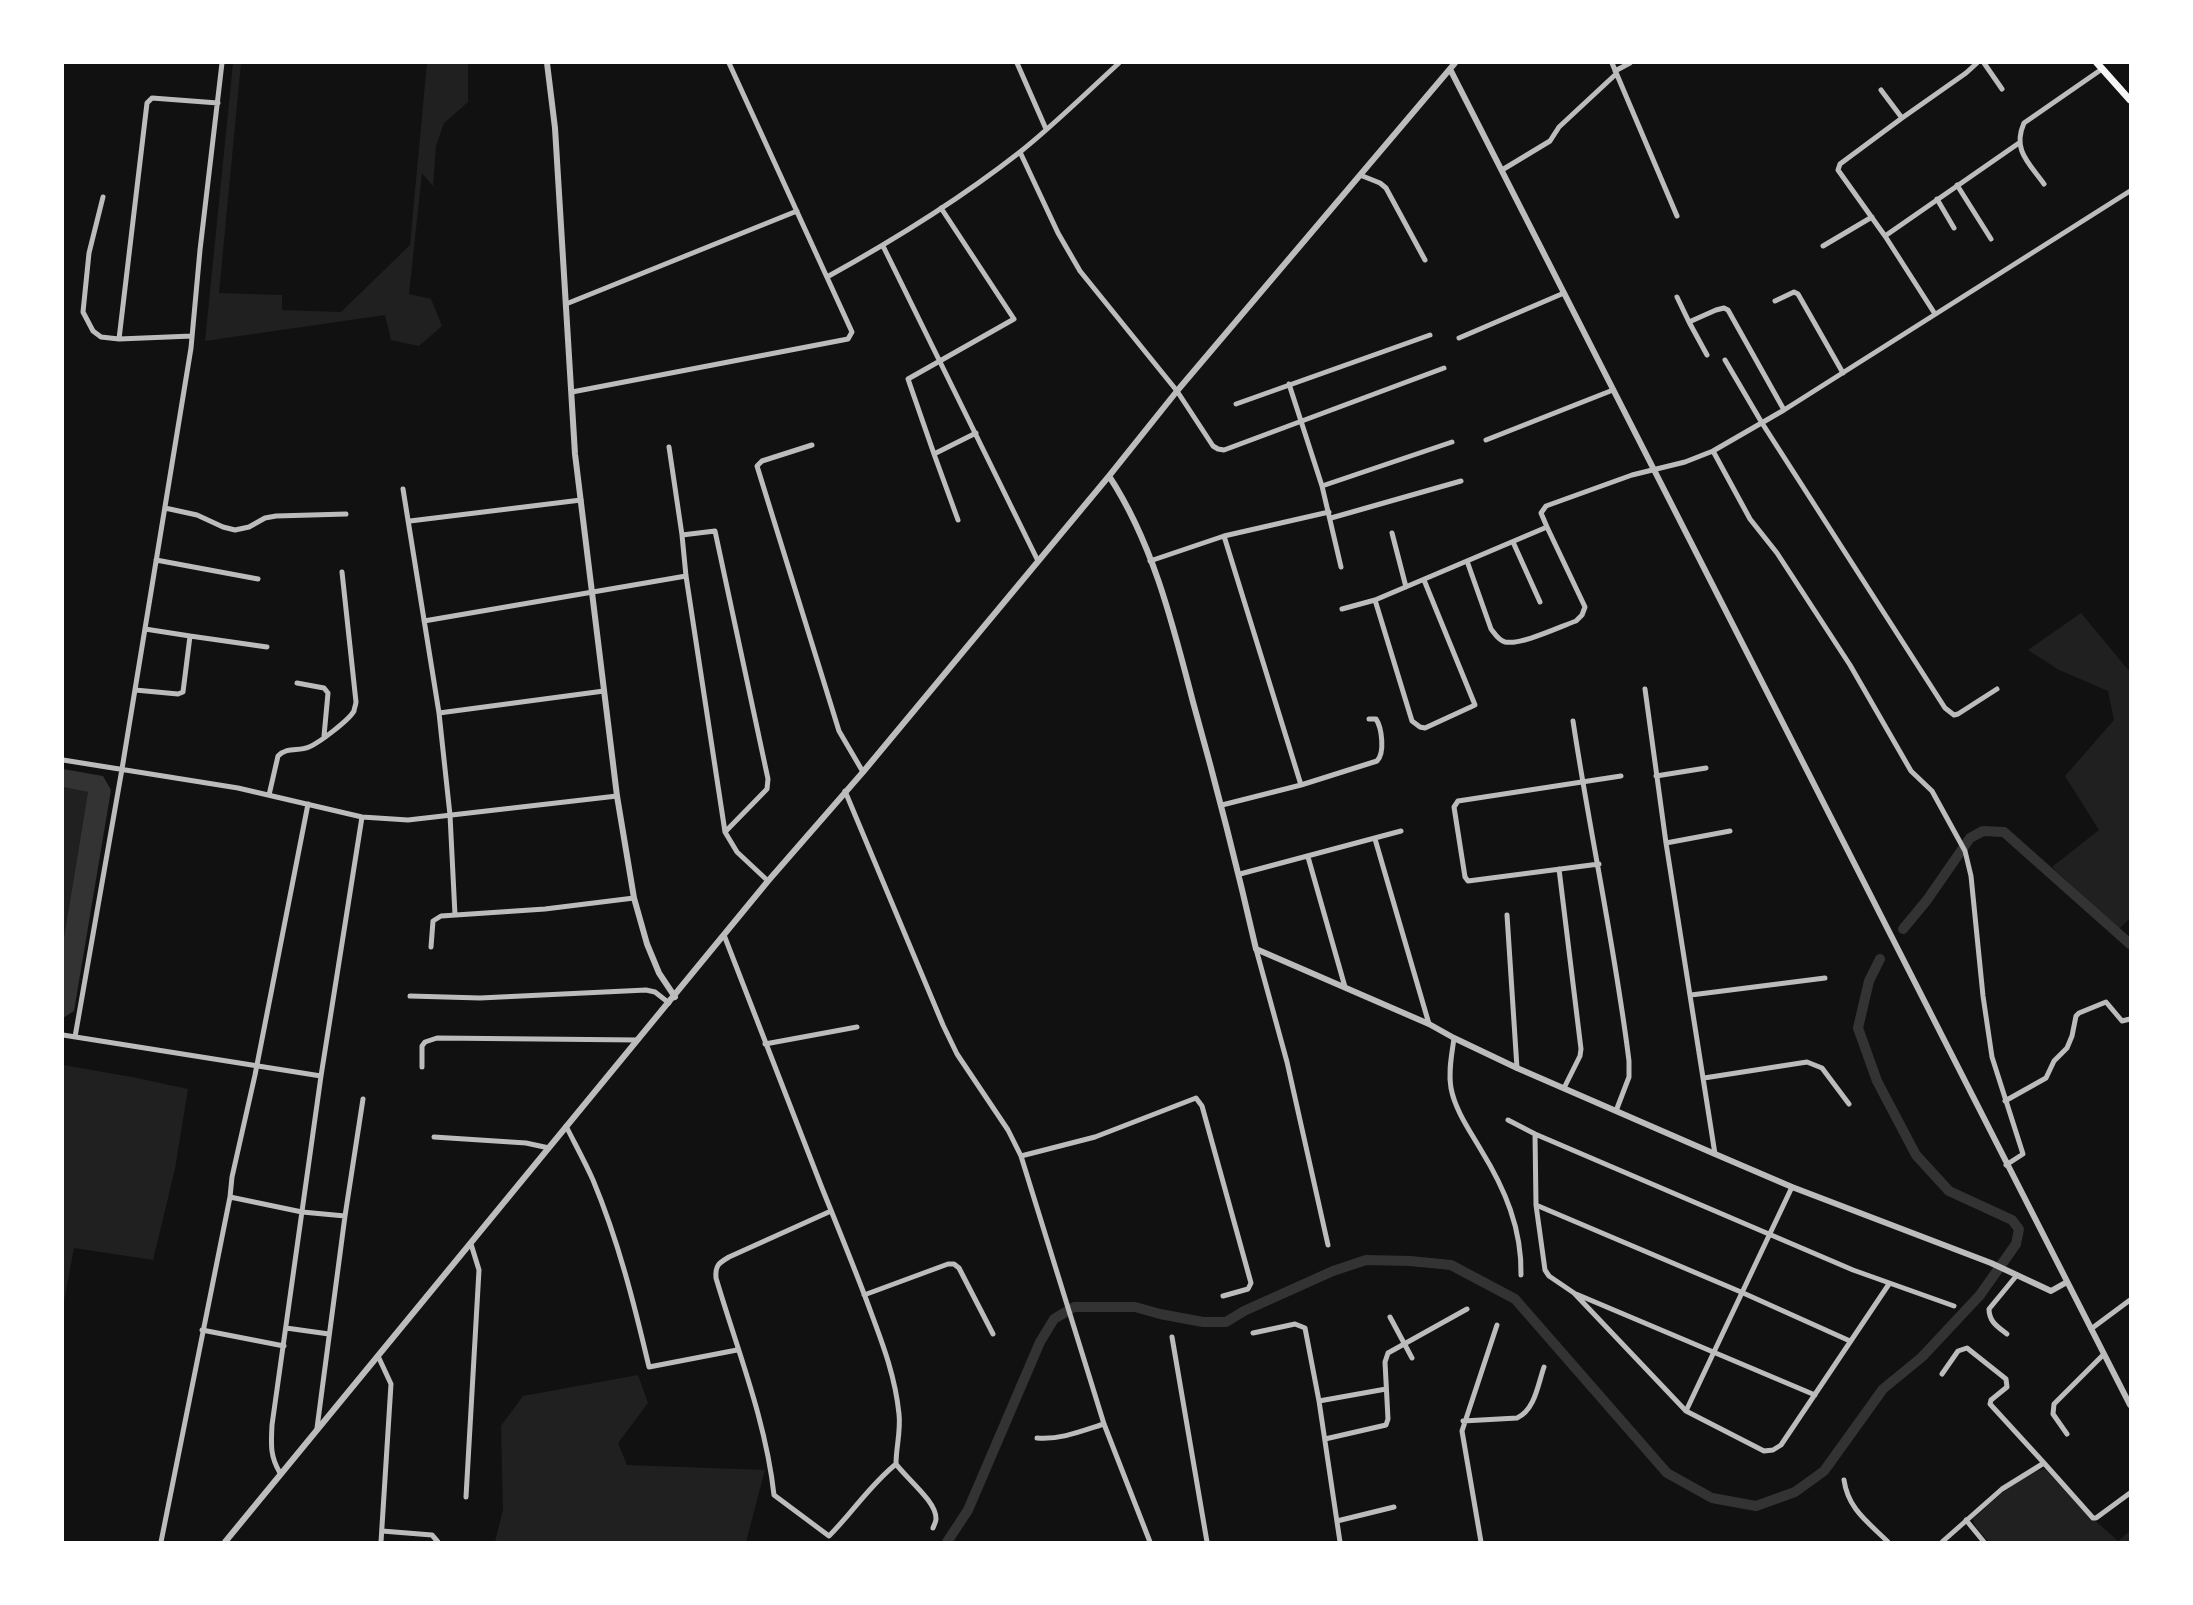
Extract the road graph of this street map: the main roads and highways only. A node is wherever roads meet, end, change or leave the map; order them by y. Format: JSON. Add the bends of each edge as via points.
{"nodes":[{"id":1,"x":2100,"y":66,"type":"edge"},
{"id":2,"x":2130,"y":100,"type":"edge"}],
"edges":[{"from":1,"to":2,"type":"main road"}]}
